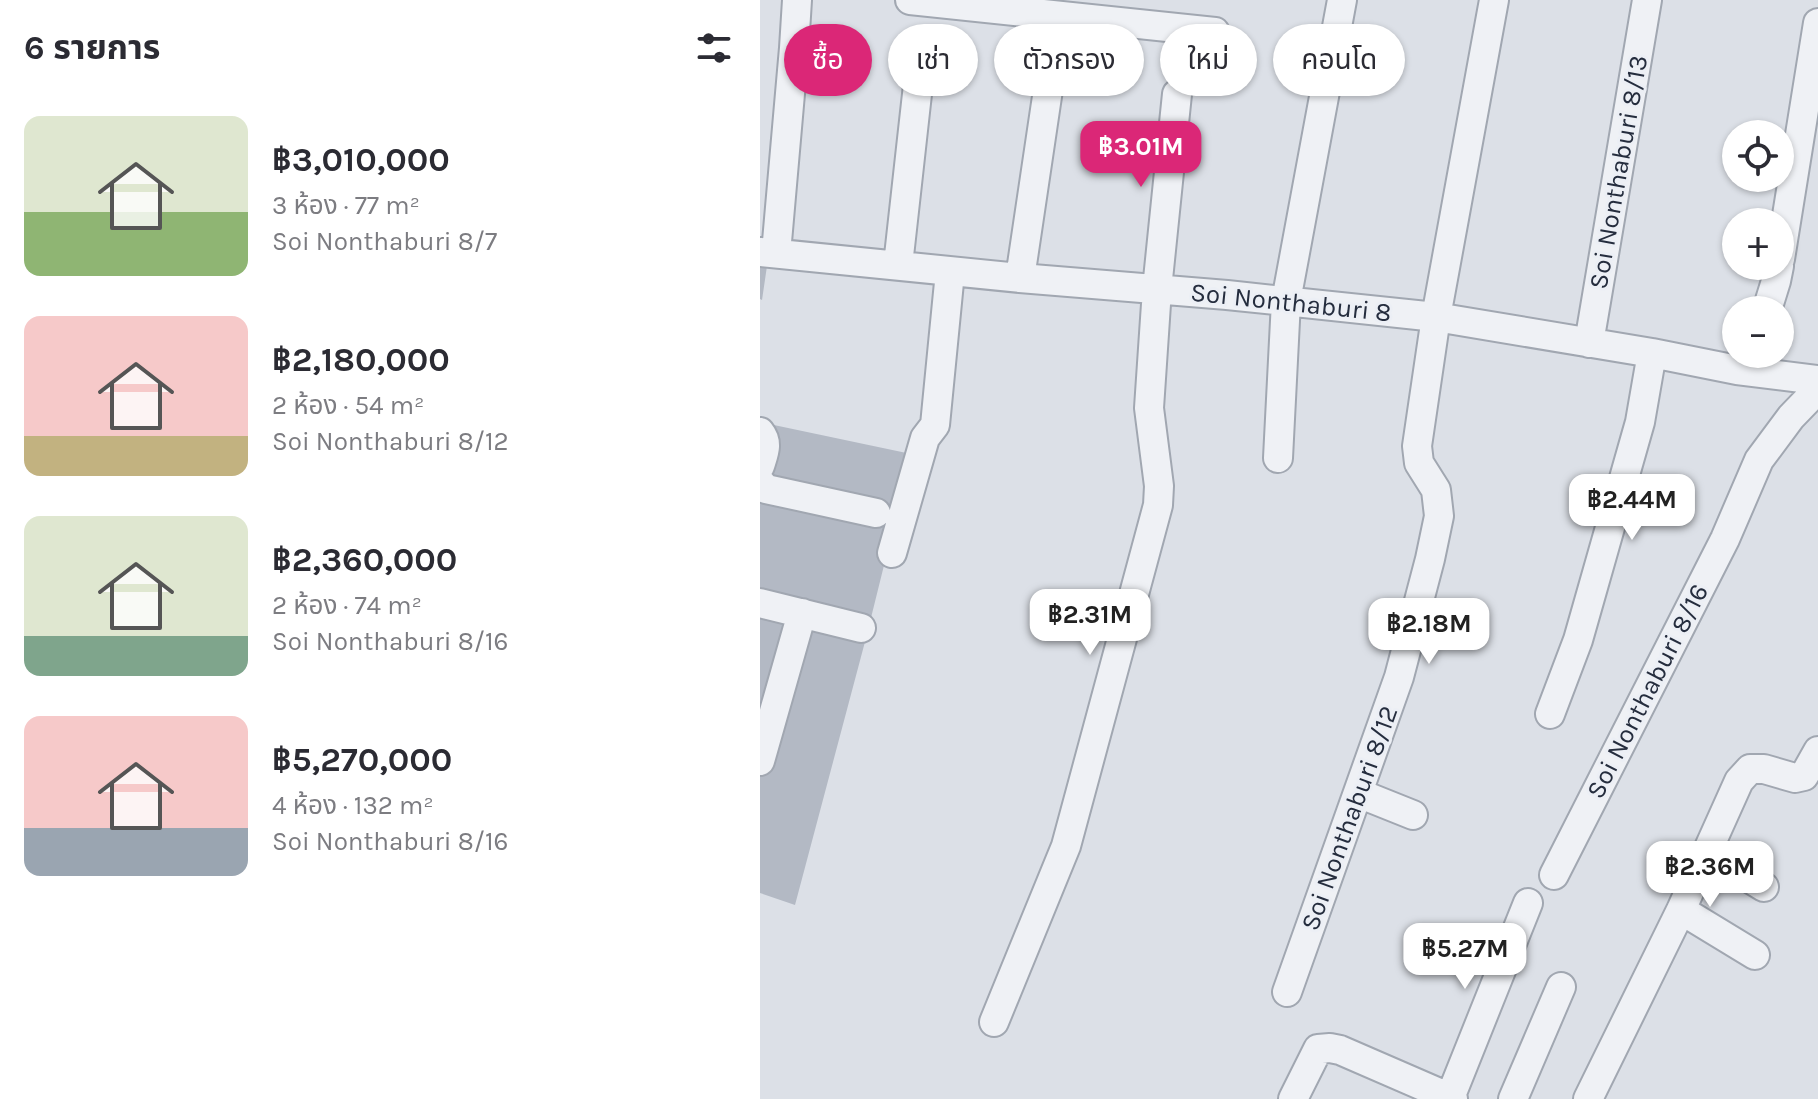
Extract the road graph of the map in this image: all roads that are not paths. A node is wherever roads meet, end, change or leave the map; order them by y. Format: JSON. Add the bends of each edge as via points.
{"nodes":[{"id":1,"x":797,"y":0,"type":"edge"},
{"id":2,"x":910,"y":0,"type":"edge"},
{"id":3,"x":1342,"y":0,"type":"edge"},
{"id":4,"x":1494,"y":0,"type":"edge"},
{"id":5,"x":1647,"y":0,"type":"edge"},
{"id":6,"x":1818,"y":23,"type":"edge"},
{"id":7,"x":1160,"y":26,"type":"edge"},
{"id":8,"x":917,"y":96,"type":"edge"},
{"id":9,"x":1047,"y":96,"type":"edge"},
{"id":10,"x":1177,"y":96,"type":"edge"},
{"id":11,"x":1788,"y":208,"type":"edge"},
{"id":12,"x":768,"y":253,"type":"edge"},
{"id":13,"x":898,"y":265,"type":"junction"},
{"id":14,"x":950,"y":272,"type":"junction"},
{"id":15,"x":1020,"y":278,"type":"junction"},
{"id":16,"x":1157,"y":289,"type":"junction"},
{"id":17,"x":1286,"y":301,"type":"junction"},
{"id":18,"x":1436,"y":317,"type":"junction"},
{"id":19,"x":1589,"y":343,"type":"junction"},
{"id":20,"x":1652,"y":353,"type":"junction"},
{"id":21,"x":1722,"y":360,"type":"edge"},
{"id":22,"x":1765,"y":368,"type":"edge"},
{"id":23,"x":1818,"y":380,"type":"edge"},
{"id":24,"x":1818,"y":389,"type":"edge"},
{"id":25,"x":760,"y":432,"type":"edge"},
{"id":26,"x":1278,"y":458,"type":"dead end"},
{"id":27,"x":760,"y":466,"type":"edge"},
{"id":28,"x":760,"y":482,"type":"edge"},
{"id":29,"x":876,"y":513,"type":"dead end"},
{"id":30,"x":892,"y":553,"type":"dead end"},
{"id":31,"x":760,"y":603,"type":"edge"},
{"id":32,"x":802,"y":613,"type":"junction"},
{"id":33,"x":861,"y":628,"type":"dead end"},
{"id":34,"x":1550,"y":714,"type":"dead end"},
{"id":35,"x":1818,"y":751,"type":"edge"},
{"id":36,"x":760,"y":761,"type":"edge"},
{"id":37,"x":1358,"y":793,"type":"junction"},
{"id":38,"x":1413,"y":815,"type":"dead end"},
{"id":39,"x":1707,"y":852,"type":"junction"},
{"id":40,"x":1554,"y":875,"type":"dead end"},
{"id":41,"x":1764,"y":887,"type":"dead end"},
{"id":42,"x":1528,"y":903,"type":"dead end"},
{"id":43,"x":1681,"y":910,"type":"junction"},
{"id":44,"x":1755,"y":955,"type":"dead end"},
{"id":45,"x":1561,"y":987,"type":"dead end"},
{"id":46,"x":1287,"y":992,"type":"dead end"},
{"id":47,"x":994,"y":1022,"type":"dead end"},
{"id":48,"x":1451,"y":1098,"type":"edge"},
{"id":49,"x":1293,"y":1099,"type":"edge"},
{"id":50,"x":1513,"y":1099,"type":"edge"},
{"id":51,"x":1589,"y":1099,"type":"edge"}],
"edges":[{"from":1,"to":12,"type":"street"},
{"from":2,"to":7,"type":"street"},
{"from":3,"to":17,"type":"street"},
{"from":4,"to":18,"type":"street","name":"Soi Nonthaburi 8/12"},
{"from":5,"to":19,"type":"street","name":"Soi Nonthaburi 8/13"},
{"from":6,"to":11,"type":"street"},
{"from":8,"to":13,"type":"street"},
{"from":9,"to":15,"type":"street"},
{"from":10,"to":16,"type":"street"},
{"from":12,"to":13,"type":"street","name":"Soi Nonthaburi 8"},
{"from":13,"to":14,"type":"street","name":"Soi Nonthaburi 8"},
{"from":14,"to":15,"type":"street","name":"Soi Nonthaburi 8"},
{"from":14,"to":30,"type":"street","via":[[935,425],[925,438]]},
{"from":15,"to":16,"type":"street","name":"Soi Nonthaburi 8"},
{"from":16,"to":17,"type":"street","name":"Soi Nonthaburi 8"},
{"from":16,"to":47,"type":"street","via":[[1149,408],[1158,505],[1066,846]]},
{"from":17,"to":18,"type":"street","name":"Soi Nonthaburi 8"},
{"from":17,"to":26,"type":"street"},
{"from":18,"to":19,"type":"street","name":"Soi Nonthaburi 8"},
{"from":18,"to":37,"type":"street","name":"Soi Nonthaburi 8/12","via":[[1417,446],[1419,463],[1436,490],[1439,516],[1399,677]]},
{"from":19,"to":20,"type":"street","name":"Soi Nonthaburi 8"},
{"from":20,"to":21,"type":"street","name":"Soi Nonthaburi 8"},
{"from":20,"to":34,"type":"street","via":[[1640,422],[1578,640]]},
{"from":22,"to":23,"type":"street","name":"Soi Nonthaburi 8"},
{"from":24,"to":40,"type":"street","name":"Soi Nonthaburi 8/16","via":[[1759,460],[1725,539]]},
{"from":25,"to":27,"type":"street","via":[[766,448]]},
{"from":28,"to":29,"type":"street","via":[[766,489]]},
{"from":31,"to":32,"type":"street"},
{"from":32,"to":33,"type":"street"},
{"from":32,"to":36,"type":"street"},
{"from":35,"to":39,"type":"street","via":[[1804,776],[1750,769],[1739,781]]},
{"from":37,"to":38,"type":"street"},
{"from":37,"to":46,"type":"street","name":"Soi Nonthaburi 8/12"},
{"from":39,"to":41,"type":"street"},
{"from":39,"to":43,"type":"street"},
{"from":42,"to":48,"type":"street"},
{"from":43,"to":44,"type":"street"},
{"from":43,"to":51,"type":"street"},
{"from":45,"to":50,"type":"street"},
{"from":48,"to":49,"type":"street","via":[[1330,1048],[1318,1049]]}]}
